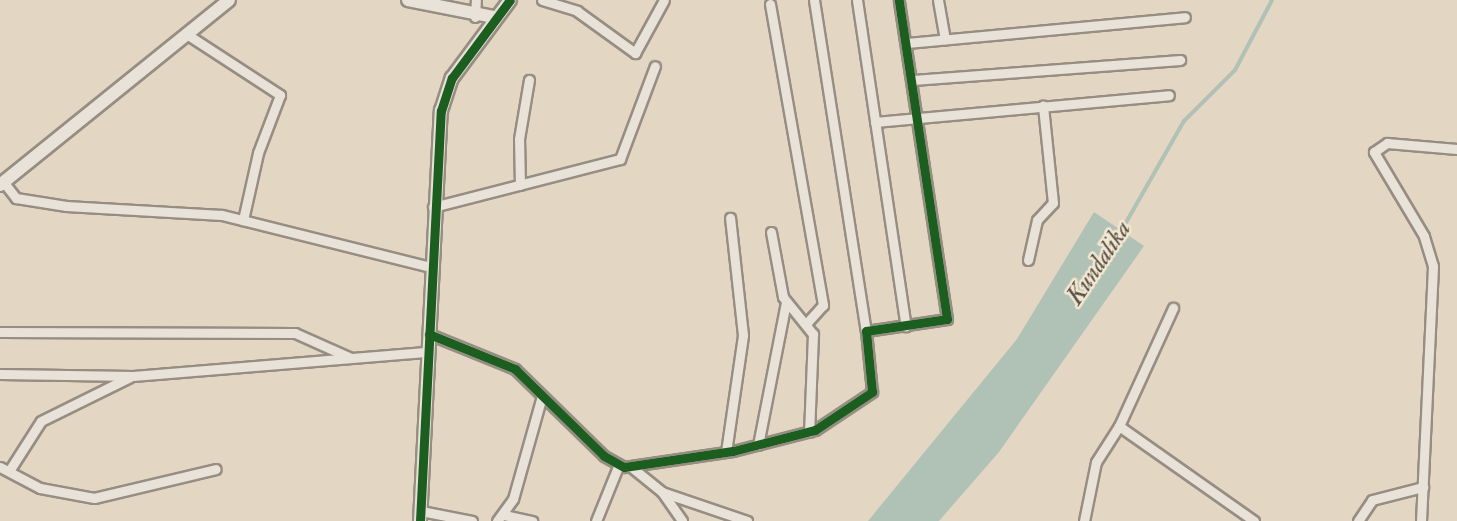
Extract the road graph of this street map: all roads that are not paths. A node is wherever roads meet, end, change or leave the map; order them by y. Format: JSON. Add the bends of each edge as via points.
{"nodes":[{"id":1,"x":229,"y":0,"type":"edge"},
{"id":2,"x":408,"y":0,"type":"edge"},
{"id":3,"x":476,"y":0,"type":"edge"},
{"id":4,"x":510,"y":0,"type":"edge"},
{"id":5,"x":542,"y":0,"type":"edge"},
{"id":6,"x":664,"y":0,"type":"edge"},
{"id":7,"x":814,"y":0,"type":"edge"},
{"id":8,"x":857,"y":0,"type":"edge"},
{"id":9,"x":899,"y":0,"type":"edge"},
{"id":10,"x":938,"y":0,"type":"edge"},
{"id":11,"x":945,"y":0,"type":"edge"},
{"id":12,"x":770,"y":4,"type":"dead end"},
{"id":13,"x":475,"y":17,"type":"junction"},
{"id":14,"x":494,"y":17,"type":"junction"},
{"id":15,"x":1185,"y":17,"type":"dead end"},
{"id":16,"x":188,"y":35,"type":"junction"},
{"id":17,"x":945,"y":39,"type":"junction"},
{"id":18,"x":907,"y":43,"type":"junction"},
{"id":19,"x":1180,"y":60,"type":"dead end"},
{"id":20,"x":655,"y":66,"type":"dead end"},
{"id":21,"x":529,"y":80,"type":"dead end"},
{"id":22,"x":913,"y":80,"type":"junction"},
{"id":23,"x":1168,"y":95,"type":"dead end"},
{"id":24,"x":1043,"y":106,"type":"junction"},
{"id":25,"x":920,"y":118,"type":"junction"},
{"id":26,"x":875,"y":122,"type":"junction"},
{"id":27,"x":1457,"y":149,"type":"edge"},
{"id":28,"x":3,"y":185,"type":"edge"},
{"id":29,"x":520,"y":185,"type":"junction"},
{"id":30,"x":433,"y":207,"type":"junction"},
{"id":31,"x":730,"y":218,"type":"dead end"},
{"id":32,"x":243,"y":220,"type":"junction"},
{"id":33,"x":771,"y":232,"type":"dead end"},
{"id":34,"x":1028,"y":260,"type":"dead end"},
{"id":35,"x":431,"y":272,"type":"junction"},
{"id":36,"x":786,"y":302,"type":"junction"},
{"id":37,"x":1173,"y":308,"type":"dead end"},
{"id":38,"x":807,"y":323,"type":"junction"},
{"id":39,"x":906,"y":326,"type":"junction"},
{"id":40,"x":866,"y":331,"type":"junction"},
{"id":41,"x":0,"y":332,"type":"edge"},
{"id":42,"x":429,"y":334,"type":"junction"},
{"id":43,"x":428,"y":352,"type":"junction"},
{"id":44,"x":351,"y":358,"type":"junction"},
{"id":45,"x":0,"y":374,"type":"edge"},
{"id":46,"x":133,"y":376,"type":"junction"},
{"id":47,"x":542,"y":396,"type":"junction"},
{"id":48,"x":1119,"y":426,"type":"junction"},
{"id":49,"x":809,"y":432,"type":"junction"},
{"id":50,"x":758,"y":445,"type":"junction"},
{"id":51,"x":726,"y":452,"type":"junction"},
{"id":52,"x":619,"y":464,"type":"junction"},
{"id":53,"x":630,"y":466,"type":"junction"},
{"id":54,"x":4,"y":469,"type":"edge"},
{"id":55,"x":216,"y":469,"type":"dead end"},
{"id":56,"x":1423,"y":487,"type":"junction"},
{"id":57,"x":662,"y":492,"type":"junction"},
{"id":58,"x":420,"y":516,"type":"edge"},
{"id":59,"x":500,"y":518,"type":"edge"},
{"id":60,"x":472,"y":521,"type":"edge"},
{"id":61,"x":532,"y":521,"type":"edge"},
{"id":62,"x":596,"y":521,"type":"edge"},
{"id":63,"x":682,"y":521,"type":"edge"},
{"id":64,"x":747,"y":521,"type":"edge"},
{"id":65,"x":1084,"y":521,"type":"edge"},
{"id":66,"x":1254,"y":521,"type":"edge"},
{"id":67,"x":1358,"y":521,"type":"edge"},
{"id":68,"x":1421,"y":521,"type":"edge"}],
"edges":[{"from":1,"to":16,"type":"street"},
{"from":2,"to":13,"type":"street"},
{"from":3,"to":13,"type":"street"},
{"from":4,"to":14,"type":"street"},
{"from":5,"to":6,"type":"street","via":[[577,11],[635,53]]},
{"from":7,"to":40,"type":"street"},
{"from":8,"to":26,"type":"street"},
{"from":9,"to":18,"type":"street"},
{"from":10,"to":11,"type":"street"},
{"from":10,"to":17,"type":"street"},
{"from":12,"to":38,"type":"street","via":[[823,305]]},
{"from":13,"to":14,"type":"street"},
{"from":14,"to":30,"type":"street","via":[[445,94]]},
{"from":15,"to":17,"type":"street"},
{"from":16,"to":28,"type":"street"},
{"from":16,"to":32,"type":"street","via":[[280,95],[258,153]]},
{"from":17,"to":18,"type":"street"},
{"from":18,"to":22,"type":"street"},
{"from":19,"to":22,"type":"street"},
{"from":20,"to":29,"type":"street","via":[[620,159]]},
{"from":21,"to":29,"type":"street","via":[[519,139]]},
{"from":22,"to":25,"type":"street"},
{"from":23,"to":24,"type":"street"},
{"from":24,"to":25,"type":"street"},
{"from":24,"to":34,"type":"street","via":[[1053,203],[1037,220]]},
{"from":25,"to":26,"type":"street"},
{"from":25,"to":39,"type":"street","via":[[948,319]]},
{"from":26,"to":39,"type":"street"},
{"from":27,"to":56,"type":"street","via":[[1387,142],[1374,152],[1424,236],[1434,266]]},
{"from":28,"to":32,"type":"street","via":[[16,198],[66,206],[206,213]]},
{"from":29,"to":30,"type":"street"},
{"from":30,"to":35,"type":"street"},
{"from":31,"to":51,"type":"street","via":[[743,335]]},
{"from":32,"to":35,"type":"street"},
{"from":33,"to":36,"type":"street"},
{"from":35,"to":42,"type":"street"},
{"from":36,"to":38,"type":"street"},
{"from":36,"to":50,"type":"street"},
{"from":37,"to":48,"type":"street"},
{"from":38,"to":49,"type":"street","via":[[813,339]]},
{"from":39,"to":40,"type":"street"},
{"from":40,"to":49,"type":"street","via":[[872,392]]},
{"from":41,"to":44,"type":"street","via":[[295,333]]},
{"from":42,"to":43,"type":"street"},
{"from":42,"to":47,"type":"street","via":[[515,369]]},
{"from":43,"to":44,"type":"street"},
{"from":43,"to":58,"type":"street"},
{"from":44,"to":46,"type":"street"},
{"from":45,"to":46,"type":"street"},
{"from":46,"to":54,"type":"street","via":[[41,421]]},
{"from":47,"to":52,"type":"street","via":[[604,456]]},
{"from":47,"to":59,"type":"street"},
{"from":48,"to":65,"type":"street","via":[[1096,462]]},
{"from":48,"to":66,"type":"street"},
{"from":49,"to":50,"type":"street"},
{"from":50,"to":51,"type":"street"},
{"from":51,"to":53,"type":"street"},
{"from":52,"to":53,"type":"street"},
{"from":52,"to":62,"type":"street"},
{"from":53,"to":57,"type":"street"},
{"from":54,"to":55,"type":"street","via":[[40,488],[94,498]]},
{"from":56,"to":67,"type":"street","via":[[1372,500]]},
{"from":56,"to":68,"type":"street"},
{"from":57,"to":63,"type":"street"},
{"from":57,"to":64,"type":"street"},
{"from":58,"to":60,"type":"street"},
{"from":59,"to":61,"type":"street"}]}
